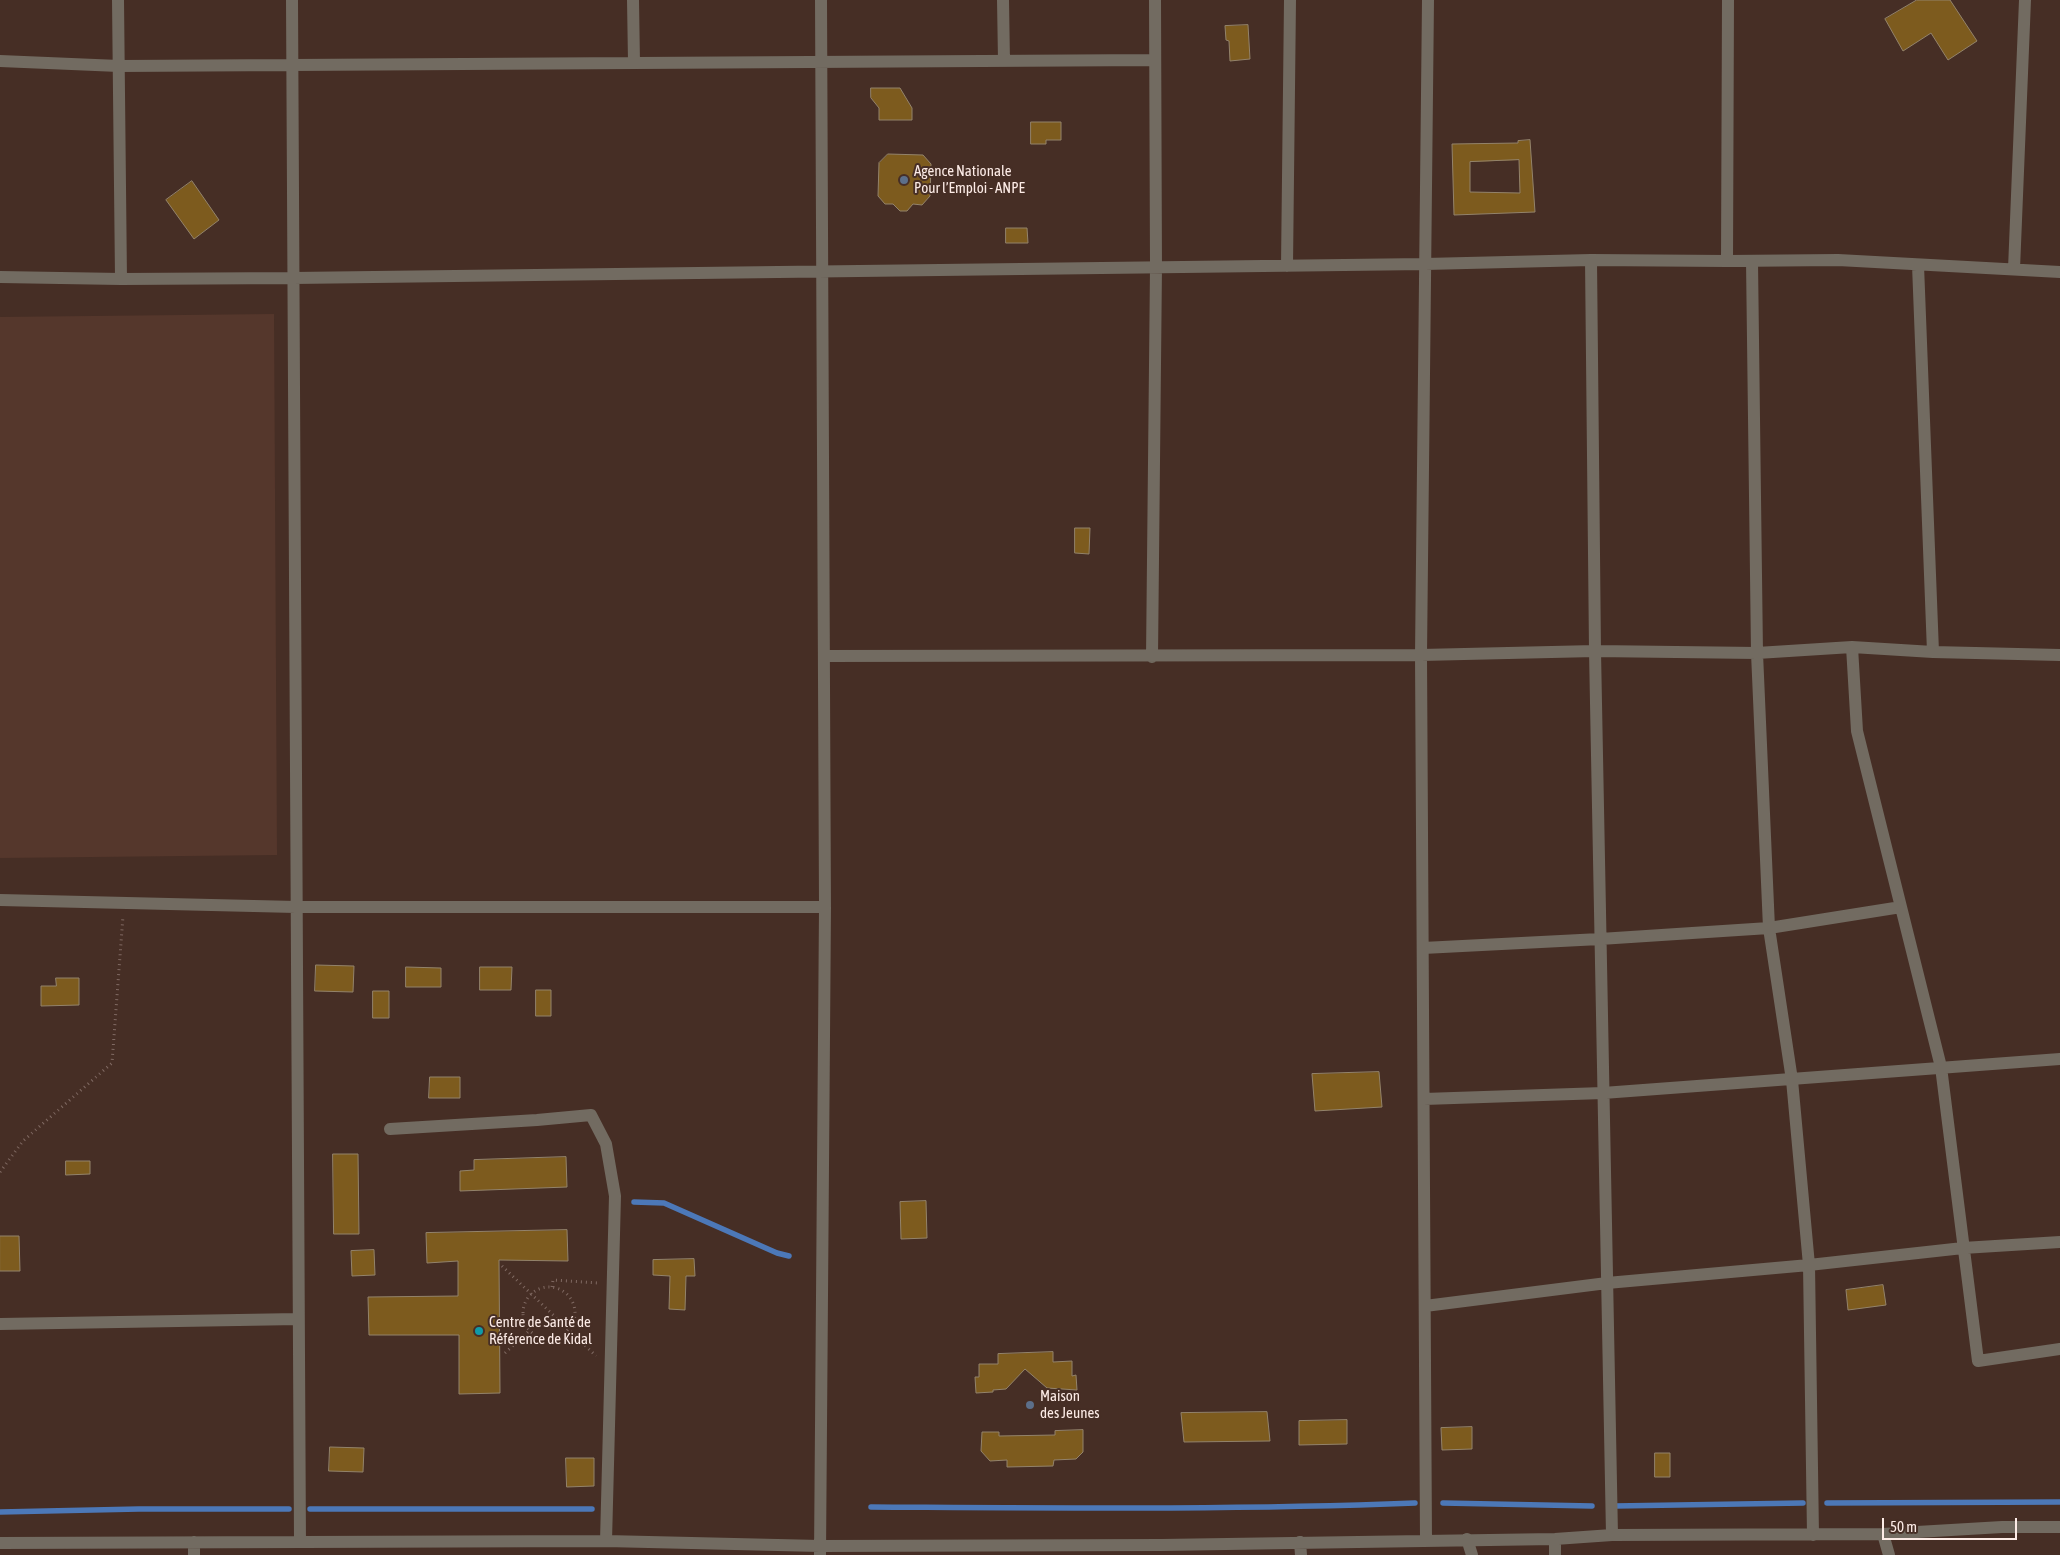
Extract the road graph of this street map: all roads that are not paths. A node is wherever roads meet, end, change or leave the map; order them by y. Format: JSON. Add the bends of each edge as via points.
{"nodes":[{"id":1,"x":118,"y":0,"type":"edge"},
{"id":2,"x":292,"y":0,"type":"edge"},
{"id":3,"x":633,"y":0,"type":"edge"},
{"id":4,"x":821,"y":0,"type":"edge"},
{"id":5,"x":1003,"y":0,"type":"edge"},
{"id":6,"x":1155,"y":0,"type":"edge"},
{"id":7,"x":1290,"y":0,"type":"edge"},
{"id":8,"x":1428,"y":0,"type":"edge"},
{"id":9,"x":1728,"y":0,"type":"edge"},
{"id":10,"x":2025,"y":0,"type":"edge"},
{"id":11,"x":1155,"y":60,"type":"junction"},
{"id":12,"x":1004,"y":61,"type":"junction"},
{"id":13,"x":0,"y":62,"type":"edge"},
{"id":14,"x":634,"y":62,"type":"junction"},
{"id":15,"x":821,"y":62,"type":"junction"},
{"id":16,"x":293,"y":64,"type":"junction"},
{"id":17,"x":119,"y":66,"type":"junction"},
{"id":18,"x":1591,"y":260,"type":"junction"},
{"id":19,"x":1727,"y":261,"type":"junction"},
{"id":20,"x":1752,"y":261,"type":"junction"},
{"id":21,"x":1425,"y":264,"type":"junction"},
{"id":22,"x":1918,"y":265,"type":"junction"},
{"id":23,"x":1288,"y":266,"type":"junction"},
{"id":24,"x":1156,"y":267,"type":"junction"},
{"id":25,"x":2014,"y":269,"type":"junction"},
{"id":26,"x":822,"y":272,"type":"junction"},
{"id":27,"x":2060,"y":272,"type":"edge"},
{"id":28,"x":0,"y":277,"type":"edge"},
{"id":29,"x":293,"y":278,"type":"junction"},
{"id":30,"x":121,"y":279,"type":"junction"},
{"id":31,"x":1852,"y":647,"type":"junction"},
{"id":32,"x":1595,"y":651,"type":"junction"},
{"id":33,"x":1933,"y":652,"type":"junction"},
{"id":34,"x":1757,"y":653,"type":"junction"},
{"id":35,"x":1421,"y":655,"type":"junction"},
{"id":36,"x":2060,"y":655,"type":"edge"},
{"id":37,"x":824,"y":656,"type":"junction"},
{"id":38,"x":1152,"y":657,"type":"junction"},
{"id":39,"x":0,"y":900,"type":"edge"},
{"id":40,"x":1901,"y":906,"type":"junction"},
{"id":41,"x":296,"y":907,"type":"junction"},
{"id":42,"x":825,"y":907,"type":"junction"},
{"id":43,"x":1769,"y":928,"type":"junction"},
{"id":44,"x":1600,"y":939,"type":"junction"},
{"id":45,"x":1423,"y":948,"type":"junction"},
{"id":46,"x":2060,"y":1059,"type":"edge"},
{"id":47,"x":1941,"y":1067,"type":"junction"},
{"id":48,"x":1792,"y":1080,"type":"junction"},
{"id":49,"x":1603,"y":1093,"type":"junction"},
{"id":50,"x":1424,"y":1099,"type":"junction"},
{"id":51,"x":390,"y":1129,"type":"dead end"},
{"id":52,"x":2060,"y":1242,"type":"edge"},
{"id":53,"x":1963,"y":1248,"type":"junction"},
{"id":54,"x":1809,"y":1266,"type":"junction"},
{"id":55,"x":1607,"y":1283,"type":"junction"},
{"id":56,"x":1425,"y":1306,"type":"junction"},
{"id":57,"x":298,"y":1319,"type":"junction"},
{"id":58,"x":0,"y":1324,"type":"edge"},
{"id":59,"x":2060,"y":1349,"type":"edge"},
{"id":60,"x":2060,"y":1527,"type":"edge"},
{"id":61,"x":1883,"y":1534,"type":"junction"},
{"id":62,"x":1612,"y":1535,"type":"junction"},
{"id":63,"x":1813,"y":1536,"type":"junction"},
{"id":64,"x":1555,"y":1539,"type":"junction"},
{"id":65,"x":1426,"y":1540,"type":"junction"},
{"id":66,"x":1468,"y":1540,"type":"junction"},
{"id":67,"x":300,"y":1541,"type":"junction"},
{"id":68,"x":606,"y":1541,"type":"junction"},
{"id":69,"x":194,"y":1542,"type":"junction"},
{"id":70,"x":382,"y":1542,"type":"junction"},
{"id":71,"x":0,"y":1543,"type":"edge"},
{"id":72,"x":1301,"y":1548,"type":"edge"},
{"id":73,"x":24,"y":1549,"type":"edge"},
{"id":74,"x":1161,"y":1550,"type":"edge"},
{"id":75,"x":820,"y":1551,"type":"edge"},
{"id":76,"x":194,"y":1555,"type":"edge"},
{"id":77,"x":382,"y":1555,"type":"edge"},
{"id":78,"x":1472,"y":1555,"type":"edge"},
{"id":79,"x":1555,"y":1555,"type":"edge"},
{"id":80,"x":1889,"y":1555,"type":"edge"}],
"edges":[{"from":1,"to":17,"type":"street"},
{"from":2,"to":16,"type":"street"},
{"from":3,"to":14,"type":"street"},
{"from":4,"to":15,"type":"street"},
{"from":5,"to":12,"type":"street"},
{"from":6,"to":11,"type":"street"},
{"from":7,"to":23,"type":"street"},
{"from":8,"to":21,"type":"street"},
{"from":9,"to":19,"type":"street"},
{"from":10,"to":25,"type":"street"},
{"from":11,"to":12,"type":"street"},
{"from":11,"to":24,"type":"street"},
{"from":12,"to":15,"type":"street"},
{"from":13,"to":17,"type":"street"},
{"from":14,"to":15,"type":"street"},
{"from":14,"to":16,"type":"street"},
{"from":15,"to":26,"type":"street"},
{"from":16,"to":17,"type":"street"},
{"from":16,"to":29,"type":"street"},
{"from":17,"to":30,"type":"street"},
{"from":18,"to":19,"type":"street"},
{"from":18,"to":21,"type":"street"},
{"from":18,"to":32,"type":"street"},
{"from":19,"to":20,"type":"street"},
{"from":20,"to":22,"type":"street","via":[[1838,260]]},
{"from":20,"to":34,"type":"street"},
{"from":21,"to":23,"type":"street"},
{"from":21,"to":35,"type":"street"},
{"from":22,"to":25,"type":"street"},
{"from":22,"to":33,"type":"street"},
{"from":23,"to":24,"type":"street"},
{"from":24,"to":26,"type":"street"},
{"from":24,"to":38,"type":"street"},
{"from":25,"to":27,"type":"street"},
{"from":26,"to":29,"type":"street"},
{"from":26,"to":37,"type":"street"},
{"from":28,"to":30,"type":"street"},
{"from":29,"to":30,"type":"street"},
{"from":29,"to":41,"type":"street"},
{"from":31,"to":33,"type":"street"},
{"from":31,"to":34,"type":"street"},
{"from":31,"to":40,"type":"street","via":[[1857,731]]},
{"from":32,"to":34,"type":"street"},
{"from":32,"to":35,"type":"street"},
{"from":32,"to":44,"type":"street"},
{"from":33,"to":36,"type":"street"},
{"from":34,"to":43,"type":"street"},
{"from":35,"to":38,"type":"street"},
{"from":35,"to":45,"type":"street"},
{"from":37,"to":38,"type":"street"},
{"from":37,"to":42,"type":"street"},
{"from":39,"to":41,"type":"street"},
{"from":40,"to":43,"type":"street"},
{"from":40,"to":47,"type":"street"},
{"from":41,"to":42,"type":"street"},
{"from":41,"to":57,"type":"street"},
{"from":42,"to":75,"type":"street"},
{"from":43,"to":44,"type":"street"},
{"from":43,"to":48,"type":"street"},
{"from":44,"to":45,"type":"street"},
{"from":44,"to":49,"type":"street"},
{"from":45,"to":50,"type":"street"},
{"from":46,"to":47,"type":"street"},
{"from":47,"to":48,"type":"street"},
{"from":47,"to":53,"type":"street"},
{"from":48,"to":49,"type":"street"},
{"from":48,"to":54,"type":"street"},
{"from":49,"to":50,"type":"street"},
{"from":49,"to":55,"type":"street"},
{"from":50,"to":56,"type":"street"},
{"from":51,"to":68,"type":"street","via":[[591,1115],[606,1144],[615,1196]]},
{"from":52,"to":53,"type":"street"},
{"from":53,"to":54,"type":"street"},
{"from":53,"to":59,"type":"street","via":[[1978,1361]]},
{"from":54,"to":55,"type":"street"},
{"from":54,"to":63,"type":"street"},
{"from":55,"to":56,"type":"street"},
{"from":55,"to":62,"type":"street"},
{"from":56,"to":65,"type":"street"},
{"from":57,"to":58,"type":"street"},
{"from":57,"to":67,"type":"street"},
{"from":60,"to":61,"type":"street"},
{"from":61,"to":63,"type":"street"},
{"from":61,"to":80,"type":"street"},
{"from":62,"to":63,"type":"street"},
{"from":62,"to":64,"type":"street"},
{"from":64,"to":66,"type":"street"},
{"from":64,"to":79,"type":"street"},
{"from":65,"to":66,"type":"street"},
{"from":65,"to":72,"type":"street"},
{"from":66,"to":78,"type":"street"},
{"from":67,"to":69,"type":"street"},
{"from":67,"to":70,"type":"street"},
{"from":68,"to":70,"type":"street"},
{"from":68,"to":75,"type":"street"},
{"from":69,"to":73,"type":"street"},
{"from":69,"to":76,"type":"street"},
{"from":70,"to":77,"type":"street"},
{"from":71,"to":73,"type":"street"},
{"from":72,"to":74,"type":"street"},
{"from":74,"to":75,"type":"street"}]}
